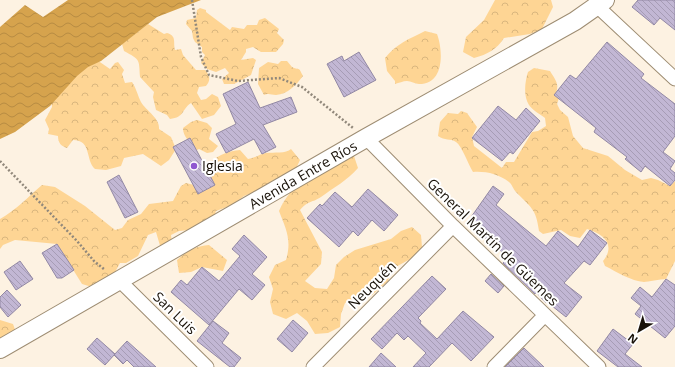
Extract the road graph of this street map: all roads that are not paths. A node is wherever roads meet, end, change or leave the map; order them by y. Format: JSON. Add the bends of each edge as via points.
{"nodes":[{"id":1,"x":601,"y":3,"type":"edge"},
{"id":2,"x":675,"y":79,"type":"edge"},
{"id":3,"x":366,"y":138,"type":"junction"},
{"id":4,"x":453,"y":226,"type":"junction"},
{"id":5,"x":120,"y":281,"type":"junction"},
{"id":6,"x":545,"y":315,"type":"junction"},
{"id":7,"x":0,"y":349,"type":"edge"},
{"id":8,"x":207,"y":367,"type":"edge"},
{"id":9,"x":313,"y":367,"type":"edge"},
{"id":10,"x":494,"y":367,"type":"edge"},
{"id":11,"x":599,"y":367,"type":"edge"}],
"edges":[{"from":1,"to":2,"type":"street"},
{"from":1,"to":3,"type":"street","name":"Avenida Entre Ríos","via":[[575,21]]},
{"from":3,"to":4,"type":"street","name":"General Martín de Güemes"},
{"from":3,"to":5,"type":"street","name":"Avenida Entre Ríos"},
{"from":4,"to":6,"type":"street","name":"General Martín de Güemes"},
{"from":4,"to":9,"type":"street","name":"Neuquén"},
{"from":5,"to":7,"type":"street","name":"Avenida Entre Ríos"},
{"from":5,"to":8,"type":"street","name":"San Luis"},
{"from":6,"to":10,"type":"street"},
{"from":6,"to":11,"type":"street","name":"General Martín de Güemes"}]}
